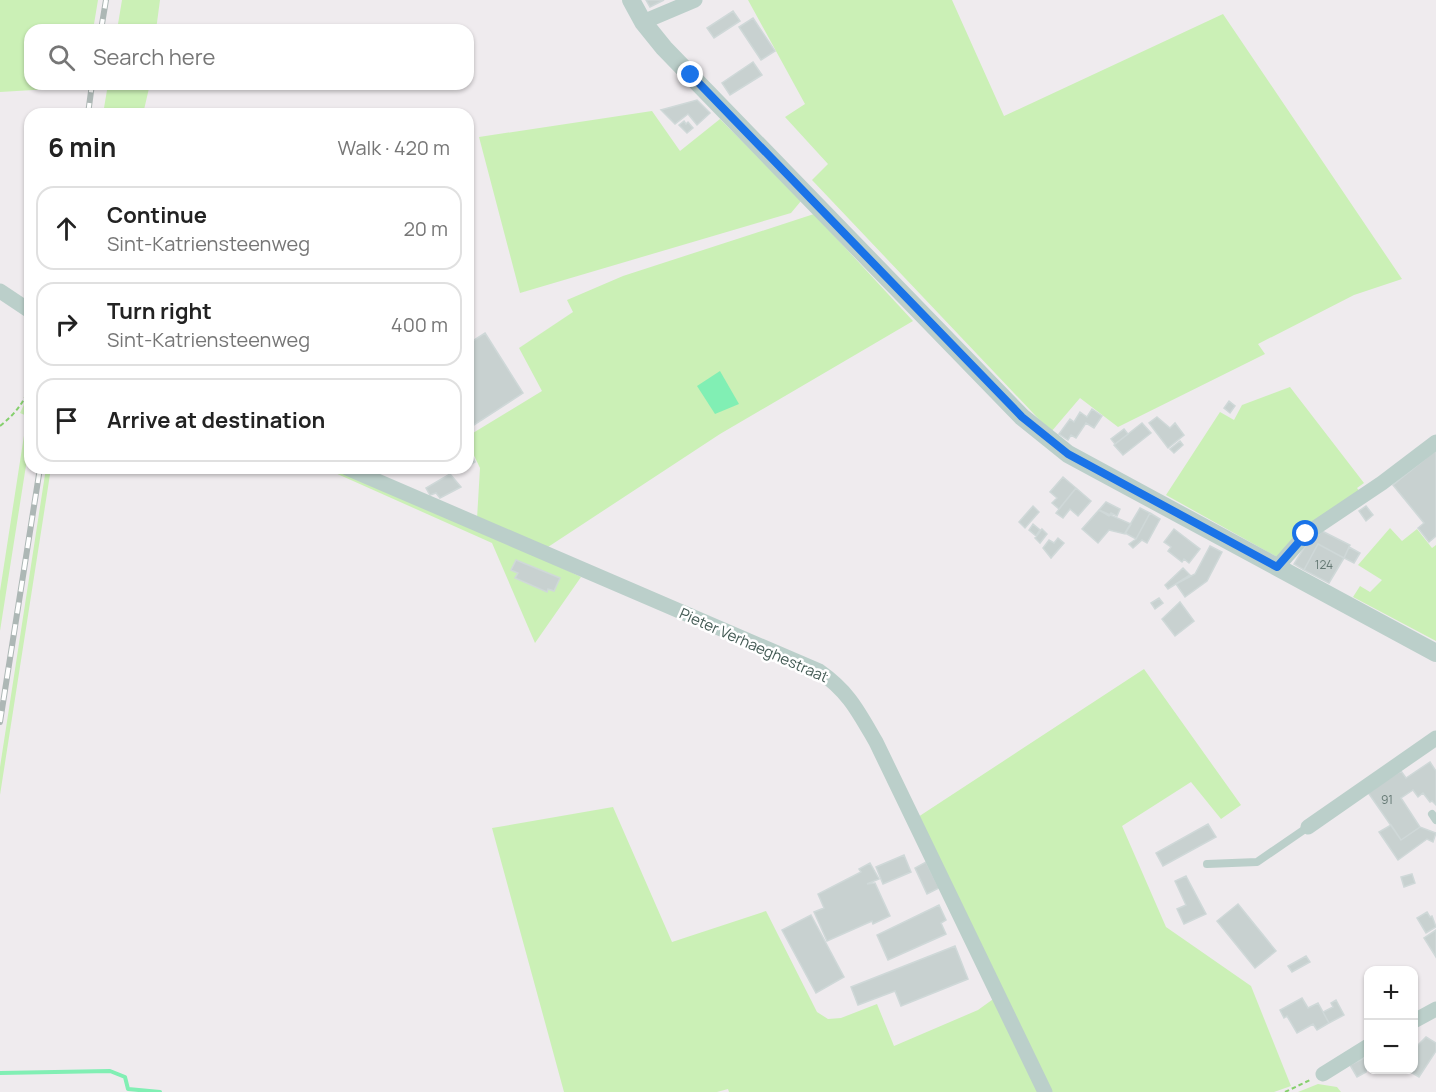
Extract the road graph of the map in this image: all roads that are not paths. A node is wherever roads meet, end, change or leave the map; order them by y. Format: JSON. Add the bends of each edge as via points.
{"nodes":[{"id":1,"x":631,"y":0,"type":"edge"},
{"id":2,"x":695,"y":0,"type":"edge"},
{"id":3,"x":643,"y":22,"type":"junction"},
{"id":4,"x":0,"y":291,"type":"edge"},
{"id":5,"x":24,"y":307,"type":"edge"},
{"id":6,"x":1436,"y":442,"type":"edge"},
{"id":7,"x":361,"y":474,"type":"edge"},
{"id":8,"x":1277,"y":567,"type":"junction"},
{"id":9,"x":1436,"y":654,"type":"edge"},
{"id":10,"x":1436,"y":738,"type":"edge"},
{"id":11,"x":1308,"y":827,"type":"joint"},
{"id":12,"x":1207,"y":864,"type":"dead end"},
{"id":13,"x":1436,"y":1009,"type":"edge"},
{"id":14,"x":1415,"y":1020,"type":"edge"},
{"id":15,"x":1364,"y":1048,"type":"edge"},
{"id":16,"x":1323,"y":1074,"type":"road end"},
{"id":17,"x":1046,"y":1092,"type":"edge"}],
"edges":[{"from":1,"to":3,"type":"street"},
{"from":2,"to":3,"type":"street"},
{"from":3,"to":8,"type":"street","via":[[664,48],[1048,440]]},
{"from":4,"to":5,"type":"street"},
{"from":6,"to":8,"type":"street","via":[[1306,534]]},
{"from":7,"to":17,"type":"street","name":"Pieter Verhaeghestraat","via":[[819,671],[839,685],[876,742]]},
{"from":8,"to":9,"type":"street"},
{"from":10,"to":11,"type":"street"},
{"from":11,"to":12,"type":"lane","via":[[1257,862]]},
{"from":13,"to":14,"type":"street"},
{"from":15,"to":16,"type":"street"}]}
